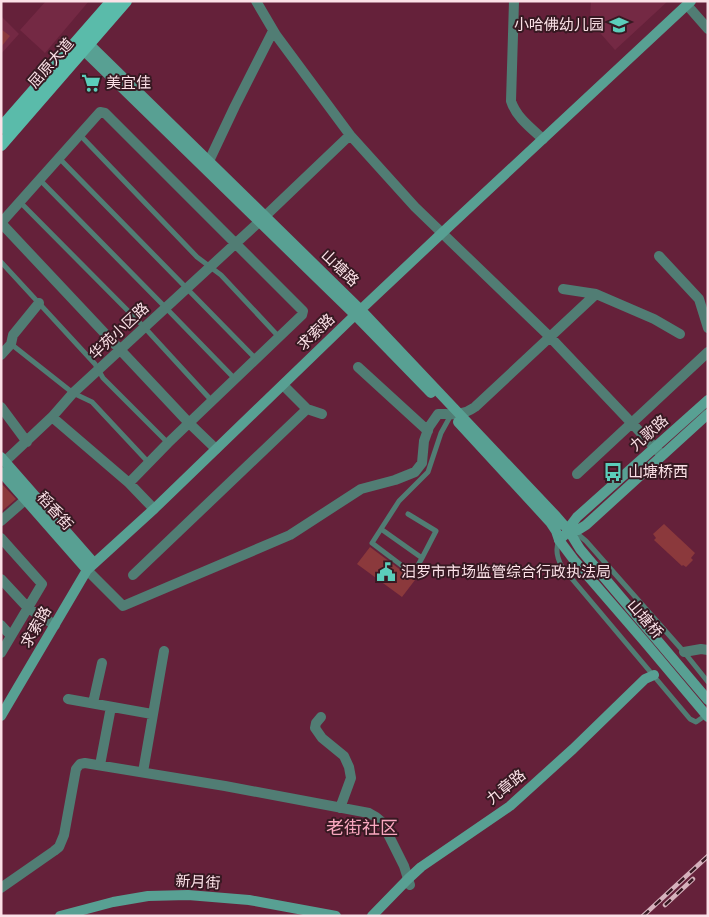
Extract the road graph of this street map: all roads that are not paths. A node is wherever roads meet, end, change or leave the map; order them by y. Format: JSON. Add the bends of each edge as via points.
{"nodes":[{"id":1,"x":112,"y":1,"type":"edge"},
{"id":2,"x":126,"y":1,"type":"edge"},
{"id":3,"x":256,"y":1,"type":"edge"},
{"id":4,"x":514,"y":1,"type":"edge"},
{"id":5,"x":689,"y":3,"type":"edge"},
{"id":6,"x":708,"y":29,"type":"edge"},
{"id":7,"x":273,"y":31,"type":"junction"},
{"id":8,"x":82,"y":43,"type":"junction"},
{"id":9,"x":1,"y":128,"type":"edge"},
{"id":10,"x":80,"y":134,"type":"junction"},
{"id":11,"x":350,"y":135,"type":"junction"},
{"id":12,"x":542,"y":139,"type":"junction"},
{"id":13,"x":1,"y":145,"type":"edge"},
{"id":14,"x":59,"y":158,"type":"junction"},
{"id":15,"x":208,"y":165,"type":"junction"},
{"id":16,"x":39,"y":180,"type":"junction"},
{"id":17,"x":20,"y":202,"type":"junction"},
{"id":18,"x":263,"y":219,"type":"junction"},
{"id":19,"x":1,"y":223,"type":"edge"},
{"id":20,"x":442,"y":233,"type":"junction"},
{"id":21,"x":236,"y":244,"type":"junction"},
{"id":22,"x":659,"y":256,"type":"dead end"},
{"id":23,"x":1,"y":262,"type":"edge"},
{"id":24,"x":210,"y":268,"type":"junction"},
{"id":25,"x":187,"y":289,"type":"junction"},
{"id":26,"x":563,"y":289,"type":"dead end"},
{"id":27,"x":596,"y":294,"type":"junction"},
{"id":28,"x":39,"y":303,"type":"junction"},
{"id":29,"x":166,"y":308,"type":"junction"},
{"id":30,"x":358,"y":312,"type":"junction"},
{"id":31,"x":145,"y":328,"type":"junction"},
{"id":32,"x":708,"y":328,"type":"edge"},
{"id":33,"x":680,"y":334,"type":"dead end"},
{"id":34,"x":279,"y":336,"type":"junction"},
{"id":35,"x":550,"y":337,"type":"junction"},
{"id":36,"x":11,"y":344,"type":"junction"},
{"id":37,"x":121,"y":350,"type":"junction"},
{"id":38,"x":708,"y":352,"type":"edge"},
{"id":39,"x":1,"y":355,"type":"edge"},
{"id":40,"x":256,"y":359,"type":"junction"},
{"id":41,"x":358,"y":367,"type":"dead end"},
{"id":42,"x":99,"y":370,"type":"junction"},
{"id":43,"x":235,"y":379,"type":"junction"},
{"id":44,"x":283,"y":385,"type":"junction"},
{"id":45,"x":74,"y":393,"type":"junction"},
{"id":46,"x":708,"y":400,"type":"edge"},
{"id":47,"x":212,"y":401,"type":"junction"},
{"id":48,"x":1,"y":407,"type":"edge"},
{"id":49,"x":307,"y":409,"type":"junction"},
{"id":50,"x":322,"y":414,"type":"dead end"},
{"id":51,"x":456,"y":414,"type":"junction"},
{"id":52,"x":708,"y":414,"type":"edge"},
{"id":53,"x":52,"y":417,"type":"junction"},
{"id":54,"x":189,"y":423,"type":"junction"},
{"id":55,"x":631,"y":423,"type":"junction"},
{"id":56,"x":428,"y":431,"type":"junction"},
{"id":57,"x":27,"y":442,"type":"junction"},
{"id":58,"x":168,"y":443,"type":"junction"},
{"id":59,"x":654,"y":448,"type":"junction"},
{"id":60,"x":216,"y":450,"type":"junction"},
{"id":61,"x":662,"y":456,"type":"junction"},
{"id":62,"x":3,"y":462,"type":"edge"},
{"id":63,"x":149,"y":463,"type":"junction"},
{"id":64,"x":1,"y":472,"type":"edge"},
{"id":65,"x":577,"y":474,"type":"dead end"},
{"id":66,"x":129,"y":483,"type":"junction"},
{"id":67,"x":25,"y":500,"type":"junction"},
{"id":68,"x":154,"y":509,"type":"junction"},
{"id":69,"x":408,"y":514,"type":"dead end"},
{"id":70,"x":1,"y":521,"type":"edge"},
{"id":71,"x":382,"y":529,"type":"junction"},
{"id":72,"x":569,"y":531,"type":"junction"},
{"id":73,"x":1,"y":538,"type":"edge"},
{"id":74,"x":559,"y":540,"type":"junction"},
{"id":75,"x":422,"y":558,"type":"junction"},
{"id":76,"x":91,"y":566,"type":"junction"},
{"id":77,"x":133,"y":575,"type":"dead end"},
{"id":78,"x":1,"y":579,"type":"edge"},
{"id":79,"x":28,"y":608,"type":"junction"},
{"id":80,"x":1,"y":625,"type":"edge"},
{"id":81,"x":55,"y":625,"type":"junction"},
{"id":82,"x":11,"y":636,"type":"junction"},
{"id":83,"x":708,"y":650,"type":"edge"},
{"id":84,"x":164,"y":651,"type":"dead end"},
{"id":85,"x":1,"y":652,"type":"edge"},
{"id":86,"x":684,"y":652,"type":"junction"},
{"id":87,"x":102,"y":663,"type":"dead end"},
{"id":88,"x":654,"y":675,"type":"junction"},
{"id":89,"x":708,"y":682,"type":"edge"},
{"id":90,"x":68,"y":699,"type":"dead end"},
{"id":91,"x":708,"y":700,"type":"edge"},
{"id":92,"x":93,"y":703,"type":"junction"},
{"id":93,"x":111,"y":707,"type":"junction"},
{"id":94,"x":708,"y":713,"type":"edge"},
{"id":95,"x":152,"y":714,"type":"junction"},
{"id":96,"x":1,"y":716,"type":"edge"},
{"id":97,"x":321,"y":717,"type":"dead end"},
{"id":98,"x":708,"y":717,"type":"edge"},
{"id":99,"x":100,"y":765,"type":"junction"},
{"id":100,"x":143,"y":772,"type":"junction"},
{"id":101,"x":340,"y":808,"type":"junction"},
{"id":102,"x":409,"y":882,"type":"junction"},
{"id":103,"x":1,"y":888,"type":"edge"},
{"id":104,"x":60,"y":916,"type":"edge"},
{"id":105,"x":336,"y":916,"type":"edge"},
{"id":106,"x":372,"y":916,"type":"edge"},
{"id":107,"x":380,"y":916,"type":"edge"}],
"edges":[{"from":1,"to":8,"type":"main road","name":"屈原大道"},
{"from":2,"to":8,"type":"main road","name":"屈原大道"},
{"from":3,"to":7,"type":"street"},
{"from":4,"to":12,"type":"street","via":[[511,101],[518,116]]},
{"from":5,"to":6,"type":"street"},
{"from":5,"to":12,"type":"street","name":"求索路"},
{"from":7,"to":11,"type":"street"},
{"from":7,"to":15,"type":"street"},
{"from":8,"to":9,"type":"main road","name":"屈原大道"},
{"from":8,"to":13,"type":"main road","name":"屈原大道"},
{"from":8,"to":15,"type":"street","name":"山塘路"},
{"from":10,"to":14,"type":"street"},
{"from":10,"to":21,"type":"street","via":[[100,112],[104,113]]},
{"from":10,"to":24,"type":"lane"},
{"from":11,"to":18,"type":"street","name":"华苑小区路"},
{"from":11,"to":20,"type":"street"},
{"from":12,"to":20,"type":"street","name":"求索路"},
{"from":14,"to":16,"type":"street"},
{"from":14,"to":25,"type":"lane"},
{"from":15,"to":18,"type":"street","name":"山塘路"},
{"from":16,"to":17,"type":"street"},
{"from":16,"to":29,"type":"lane"},
{"from":17,"to":19,"type":"street"},
{"from":17,"to":31,"type":"lane"},
{"from":18,"to":21,"type":"street","name":"华苑小区路"},
{"from":18,"to":30,"type":"street","name":"山塘路"},
{"from":19,"to":37,"type":"street"},
{"from":20,"to":30,"type":"street","name":"求索路"},
{"from":20,"to":35,"type":"street"},
{"from":21,"to":24,"type":"street","name":"华苑小区路"},
{"from":21,"to":34,"type":"street","via":[[303,311]]},
{"from":22,"to":32,"type":"street","via":[[699,299]]},
{"from":23,"to":28,"type":"lane"},
{"from":24,"to":25,"type":"street","name":"华苑小区路"},
{"from":24,"to":34,"type":"lane","via":[[221,275]]},
{"from":25,"to":29,"type":"street","name":"华苑小区路"},
{"from":25,"to":40,"type":"lane"},
{"from":26,"to":27,"type":"street"},
{"from":27,"to":33,"type":"street"},
{"from":27,"to":35,"type":"street"},
{"from":28,"to":36,"type":"street","via":[[13,335]]},
{"from":28,"to":42,"type":"lane"},
{"from":29,"to":31,"type":"street","name":"华苑小区路"},
{"from":29,"to":43,"type":"lane"},
{"from":30,"to":44,"type":"street","name":"求索路"},
{"from":30,"to":51,"type":"street","name":"山塘路"},
{"from":31,"to":37,"type":"street","name":"华苑小区路"},
{"from":31,"to":47,"type":"lane"},
{"from":34,"to":40,"type":"street"},
{"from":35,"to":51,"type":"street","via":[[475,407],[467,413]]},
{"from":35,"to":55,"type":"street"},
{"from":36,"to":39,"type":"street"},
{"from":36,"to":45,"type":"lane"},
{"from":37,"to":42,"type":"street","name":"华苑小区路"},
{"from":37,"to":54,"type":"street"},
{"from":38,"to":55,"type":"street"},
{"from":40,"to":43,"type":"street"},
{"from":41,"to":56,"type":"street"},
{"from":42,"to":45,"type":"street","name":"华苑小区路"},
{"from":42,"to":58,"type":"lane","via":[[103,378]]},
{"from":43,"to":47,"type":"street"},
{"from":44,"to":49,"type":"street"},
{"from":44,"to":60,"type":"street","name":"求索路"},
{"from":45,"to":53,"type":"street","name":"华苑小区路"},
{"from":45,"to":63,"type":"lane","via":[[92,402]]},
{"from":46,"to":59,"type":"street","name":"九歌路"},
{"from":47,"to":54,"type":"street"},
{"from":48,"to":57,"type":"street"},
{"from":49,"to":50,"type":"street"},
{"from":49,"to":77,"type":"street"},
{"from":51,"to":56,"type":"street","via":[[438,414]]},
{"from":51,"to":71,"type":"lane","via":[[441,433],[428,472],[399,501]]},
{"from":51,"to":72,"type":"street","name":"山塘路"},
{"from":51,"to":74,"type":"street","name":"山塘路","via":[[550,522]]},
{"from":52,"to":61,"type":"street","name":"九歌路"},
{"from":53,"to":57,"type":"street","name":"华苑小区路"},
{"from":53,"to":66,"type":"street"},
{"from":54,"to":58,"type":"street"},
{"from":54,"to":60,"type":"street"},
{"from":55,"to":59,"type":"street"},
{"from":55,"to":65,"type":"street"},
{"from":56,"to":76,"type":"street","via":[[422,463],[415,472],[361,488],[290,535],[123,606]]},
{"from":57,"to":62,"type":"street","name":"华苑小区路"},
{"from":58,"to":63,"type":"street"},
{"from":59,"to":61,"type":"street"},
{"from":59,"to":72,"type":"street","name":"九歌路","via":[[578,517]]},
{"from":60,"to":68,"type":"street","name":"求索路"},
{"from":61,"to":72,"type":"street","name":"九歌路","via":[[586,525]]},
{"from":62,"to":76,"type":"street"},
{"from":63,"to":66,"type":"street"},
{"from":64,"to":67,"type":"street","name":"稻香街"},
{"from":66,"to":68,"type":"street"},
{"from":67,"to":70,"type":"street"},
{"from":67,"to":76,"type":"street","name":"稻香街"},
{"from":68,"to":76,"type":"street","name":"求索路"},
{"from":69,"to":75,"type":"lane","via":[[436,531]]},
{"from":71,"to":75,"type":"lane"},
{"from":71,"to":75,"type":"lane","via":[[372,543],[413,574]]},
{"from":72,"to":74,"type":"street","name":"九歌路"},
{"from":72,"to":86,"type":"lane","via":[[586,541]]},
{"from":72,"to":91,"type":"street","name":"山塘桥","via":[[580,549]]},
{"from":73,"to":79,"type":"street","via":[[42,584]]},
{"from":74,"to":88,"type":"lane","via":[[556,546],[562,567]]},
{"from":74,"to":98,"type":"street","name":"山塘桥","bridge":true},
{"from":76,"to":81,"type":"street","name":"求索路"},
{"from":78,"to":79,"type":"street"},
{"from":79,"to":81,"type":"street"},
{"from":79,"to":82,"type":"street"},
{"from":80,"to":82,"type":"street"},
{"from":81,"to":96,"type":"street","name":"求索路"},
{"from":82,"to":85,"type":"street"},
{"from":83,"to":86,"type":"street","via":[[701,648]]},
{"from":84,"to":95,"type":"street"},
{"from":86,"to":89,"type":"lane"},
{"from":87,"to":92,"type":"street"},
{"from":88,"to":94,"type":"lane","via":[[690,719],[696,722]]},
{"from":88,"to":102,"type":"street","name":"九章路","via":[[514,808]]},
{"from":90,"to":92,"type":"street"},
{"from":92,"to":93,"type":"street"},
{"from":93,"to":95,"type":"street"},
{"from":93,"to":99,"type":"street"},
{"from":95,"to":100,"type":"street"},
{"from":97,"to":101,"type":"street","via":[[315,728],[344,756],[349,767],[350,778]]},
{"from":99,"to":100,"type":"street"},
{"from":99,"to":103,"type":"street","via":[[85,763],[76,769],[59,847]]},
{"from":100,"to":101,"type":"street"},
{"from":101,"to":102,"type":"street","via":[[369,813],[382,822]]},
{"from":102,"to":106,"type":"street","name":"九章路"},
{"from":102,"to":107,"type":"street","name":"九章路"},
{"from":104,"to":105,"type":"street","name":"新月街","via":[[148,896],[188,895],[249,900]]}]}
